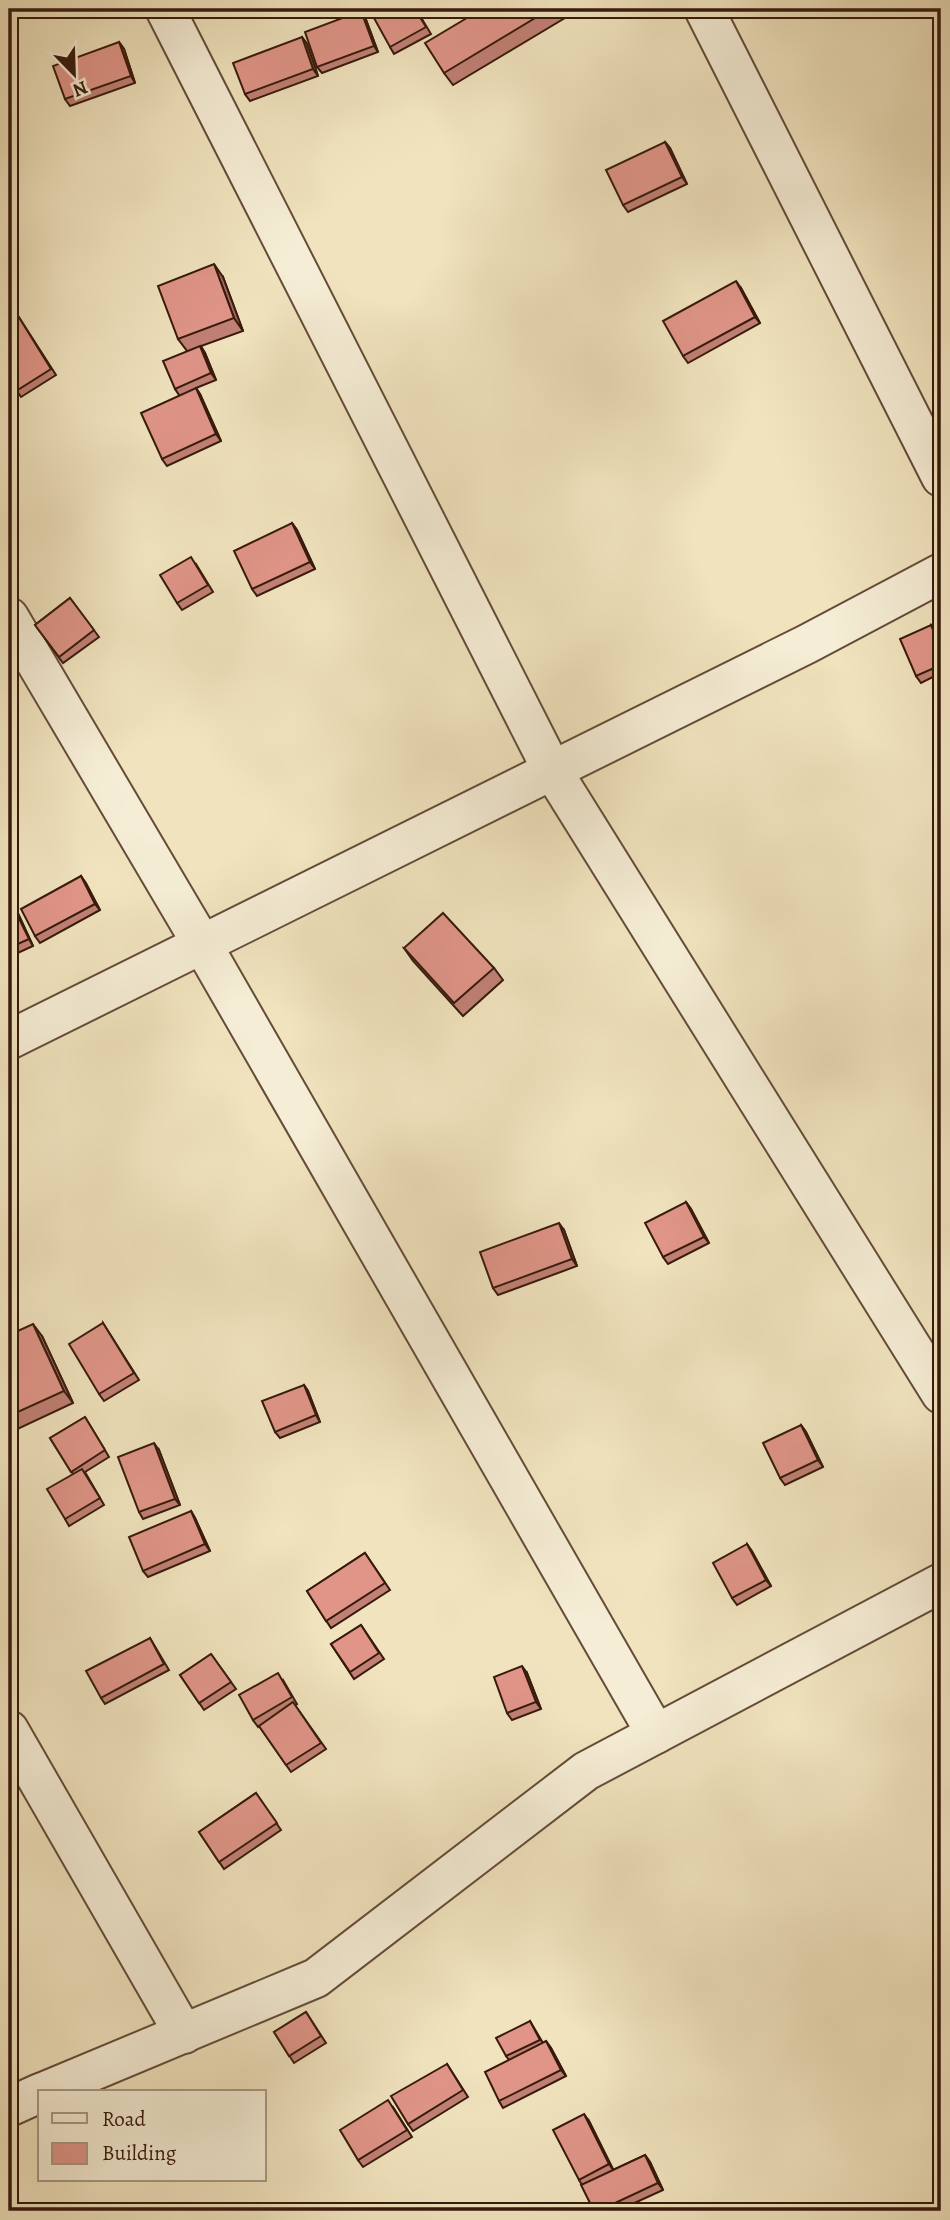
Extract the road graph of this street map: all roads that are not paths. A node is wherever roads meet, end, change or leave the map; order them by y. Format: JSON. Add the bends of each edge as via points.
{"nodes":[{"id":1,"x":165,"y":9,"type":"edge"},
{"id":2,"x":704,"y":9,"type":"edge"},
{"id":3,"x":941,"y":477,"type":"edge"},
{"id":4,"x":941,"y":573,"type":"edge"},
{"id":5,"x":9,"y":617,"type":"edge"},
{"id":6,"x":552,"y":770,"type":"junction"},
{"id":7,"x":202,"y":944,"type":"junction"},
{"id":8,"x":9,"y":1040,"type":"edge"},
{"id":9,"x":941,"y":1394,"type":"edge"},
{"id":10,"x":941,"y":1583,"type":"edge"},
{"id":11,"x":9,"y":1730,"type":"edge"},
{"id":12,"x":656,"y":1734,"type":"junction"},
{"id":13,"x":184,"y":2034,"type":"junction"},
{"id":14,"x":49,"y":2090,"type":"edge"},
{"id":15,"x":38,"y":2095,"type":"edge"},
{"id":16,"x":9,"y":2107,"type":"edge"}],
"edges":[{"from":1,"to":6,"type":"street"},
{"from":2,"to":3,"type":"street"},
{"from":4,"to":6,"type":"street"},
{"from":5,"to":7,"type":"street"},
{"from":6,"to":7,"type":"street"},
{"from":6,"to":9,"type":"street"},
{"from":7,"to":8,"type":"street"},
{"from":7,"to":12,"type":"street"},
{"from":10,"to":12,"type":"street"},
{"from":11,"to":13,"type":"street"},
{"from":12,"to":13,"type":"street","via":[[586,1771],[316,1978]]},
{"from":13,"to":14,"type":"street"},
{"from":15,"to":16,"type":"street"}]}
